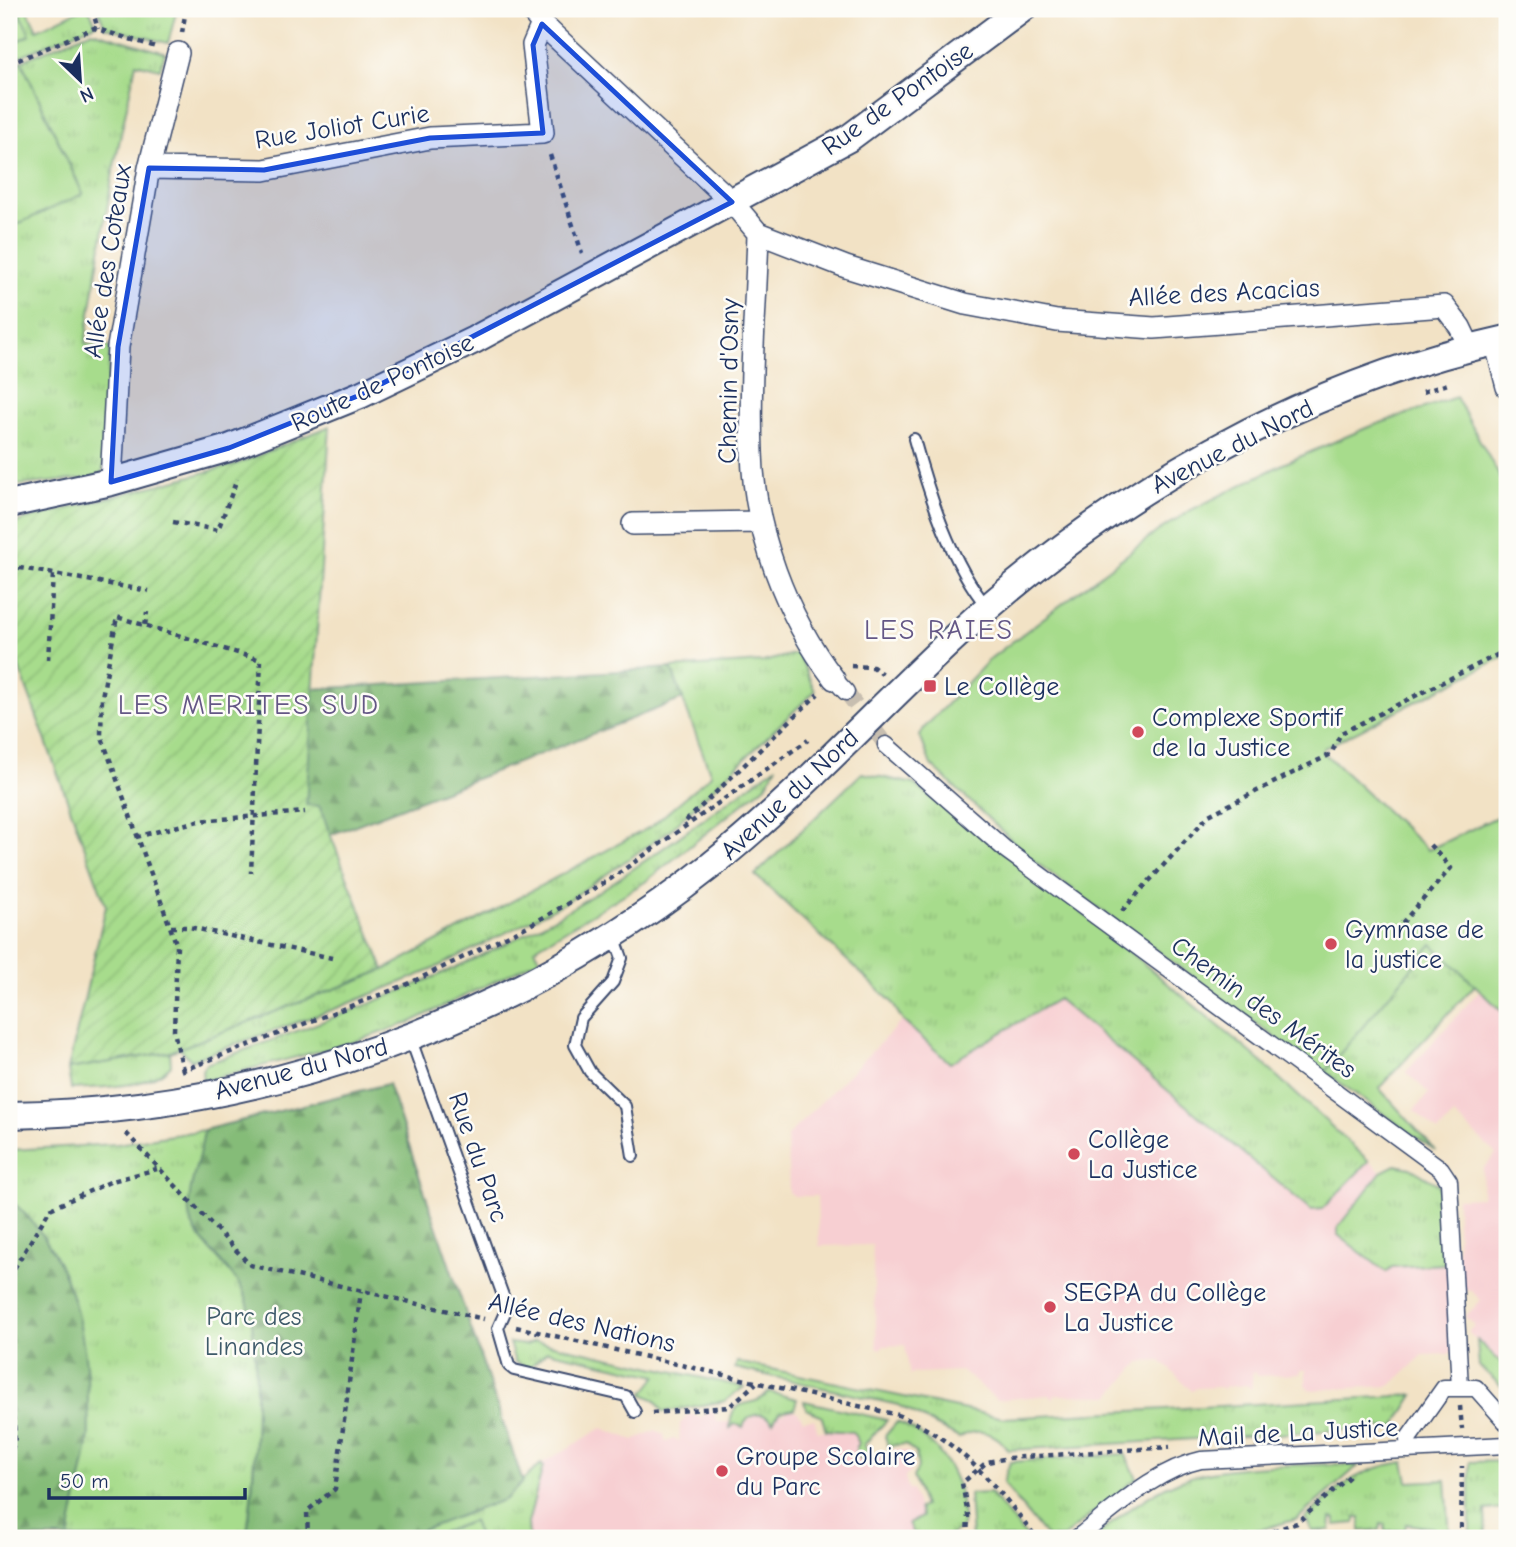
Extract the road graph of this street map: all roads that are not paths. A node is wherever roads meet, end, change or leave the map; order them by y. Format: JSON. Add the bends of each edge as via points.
{"nodes":[{"id":1,"x":1022,"y":9,"type":"edge"},
{"id":2,"x":536,"y":16,"type":"edge"},
{"id":3,"x":178,"y":53,"type":"road end"},
{"id":4,"x":149,"y":168,"type":"junction"},
{"id":5,"x":732,"y":202,"type":"junction"},
{"id":6,"x":758,"y":233,"type":"junction"},
{"id":7,"x":1491,"y":343,"type":"edge"},
{"id":8,"x":1507,"y":387,"type":"edge"},
{"id":9,"x":914,"y":439,"type":"dead end"},
{"id":10,"x":111,"y":482,"type":"junction"},
{"id":11,"x":9,"y":503,"type":"edge"},
{"id":12,"x":761,"y":522,"type":"junction"},
{"id":13,"x":633,"y":524,"type":"dead end"},
{"id":14,"x":988,"y":608,"type":"junction"},
{"id":15,"x":840,"y":686,"type":"tunnel mouth"},
{"id":16,"x":886,"y":745,"type":"tunnel mouth"},
{"id":17,"x":613,"y":933,"type":"junction"},
{"id":18,"x":410,"y":1037,"type":"junction"},
{"id":19,"x":9,"y":1115,"type":"edge"},
{"id":20,"x":633,"y":1156,"type":"dead end"},
{"id":21,"x":1460,"y":1388,"type":"junction"},
{"id":22,"x":635,"y":1412,"type":"road end"},
{"id":23,"x":1507,"y":1423,"type":"edge"},
{"id":24,"x":1507,"y":1445,"type":"edge"},
{"id":25,"x":1409,"y":1450,"type":"junction"},
{"id":26,"x":1077,"y":1538,"type":"edge"}],
"edges":[{"from":1,"to":5,"type":"street","name":"Rue de Pontoise","via":[[849,138]]},
{"from":2,"to":4,"type":"street","name":"Rue Joliot Curie","via":[[533,45],[543,133],[430,138],[264,170]]},
{"from":2,"to":5,"type":"street","name":"Allée des Acacias"},
{"from":3,"to":4,"type":"street","name":"Allée des Coteaux"},
{"from":4,"to":10,"type":"street","name":"Allée des Coteaux","via":[[118,347]]},
{"from":5,"to":6,"type":"street","name":"Allée des Acacias"},
{"from":5,"to":10,"type":"street","name":"Route de Pontoise","via":[[474,340],[303,420],[203,457]]},
{"from":6,"to":7,"type":"street","name":"Allée des Acacias","via":[[872,276],[965,304],[1057,321],[1154,328],[1444,306],[1460,327]]},
{"from":6,"to":12,"type":"street","name":"Chemin d'Osny","via":[[751,453]]},
{"from":7,"to":8,"type":"street"},
{"from":7,"to":14,"type":"street","name":"Avenue du Nord","via":[[1354,386],[1217,449],[1103,517]]},
{"from":9,"to":14,"type":"lane","via":[[930,496],[974,592]]},
{"from":10,"to":11,"type":"street","name":"Route de Pontoise"},
{"from":12,"to":13,"type":"street"},
{"from":12,"to":15,"type":"street","name":"Chemin d'Osny","via":[[795,614],[810,645]]},
{"from":14,"to":17,"type":"street","name":"Avenue du Nord","via":[[751,833],[665,900]]},
{"from":16,"to":21,"type":"street","name":"Chemin des Mérites","via":[[1006,850],[1441,1169],[1449,1181]]},
{"from":17,"to":18,"type":"street","name":"Avenue du Nord","via":[[516,990]]},
{"from":17,"to":20,"type":"lane","via":[[622,958],[613,982],[581,1018],[575,1045],[590,1072],[625,1106]]},
{"from":18,"to":19,"type":"street","name":"Avenue du Nord","via":[[302,1072],[220,1092],[85,1112]]},
{"from":18,"to":22,"type":"lane","name":"Rue du Parc","via":[[502,1294],[506,1310],[498,1328],[506,1361],[514,1370],[626,1396]]},
{"from":21,"to":23,"type":"street","via":[[1476,1388]]},
{"from":21,"to":25,"type":"street","via":[[1444,1388],[1408,1439]]},
{"from":24,"to":25,"type":"street","name":"Mail de La Justice"},
{"from":25,"to":26,"type":"street","name":"Mail de La Justice","via":[[1186,1463],[1160,1476]]}]}
